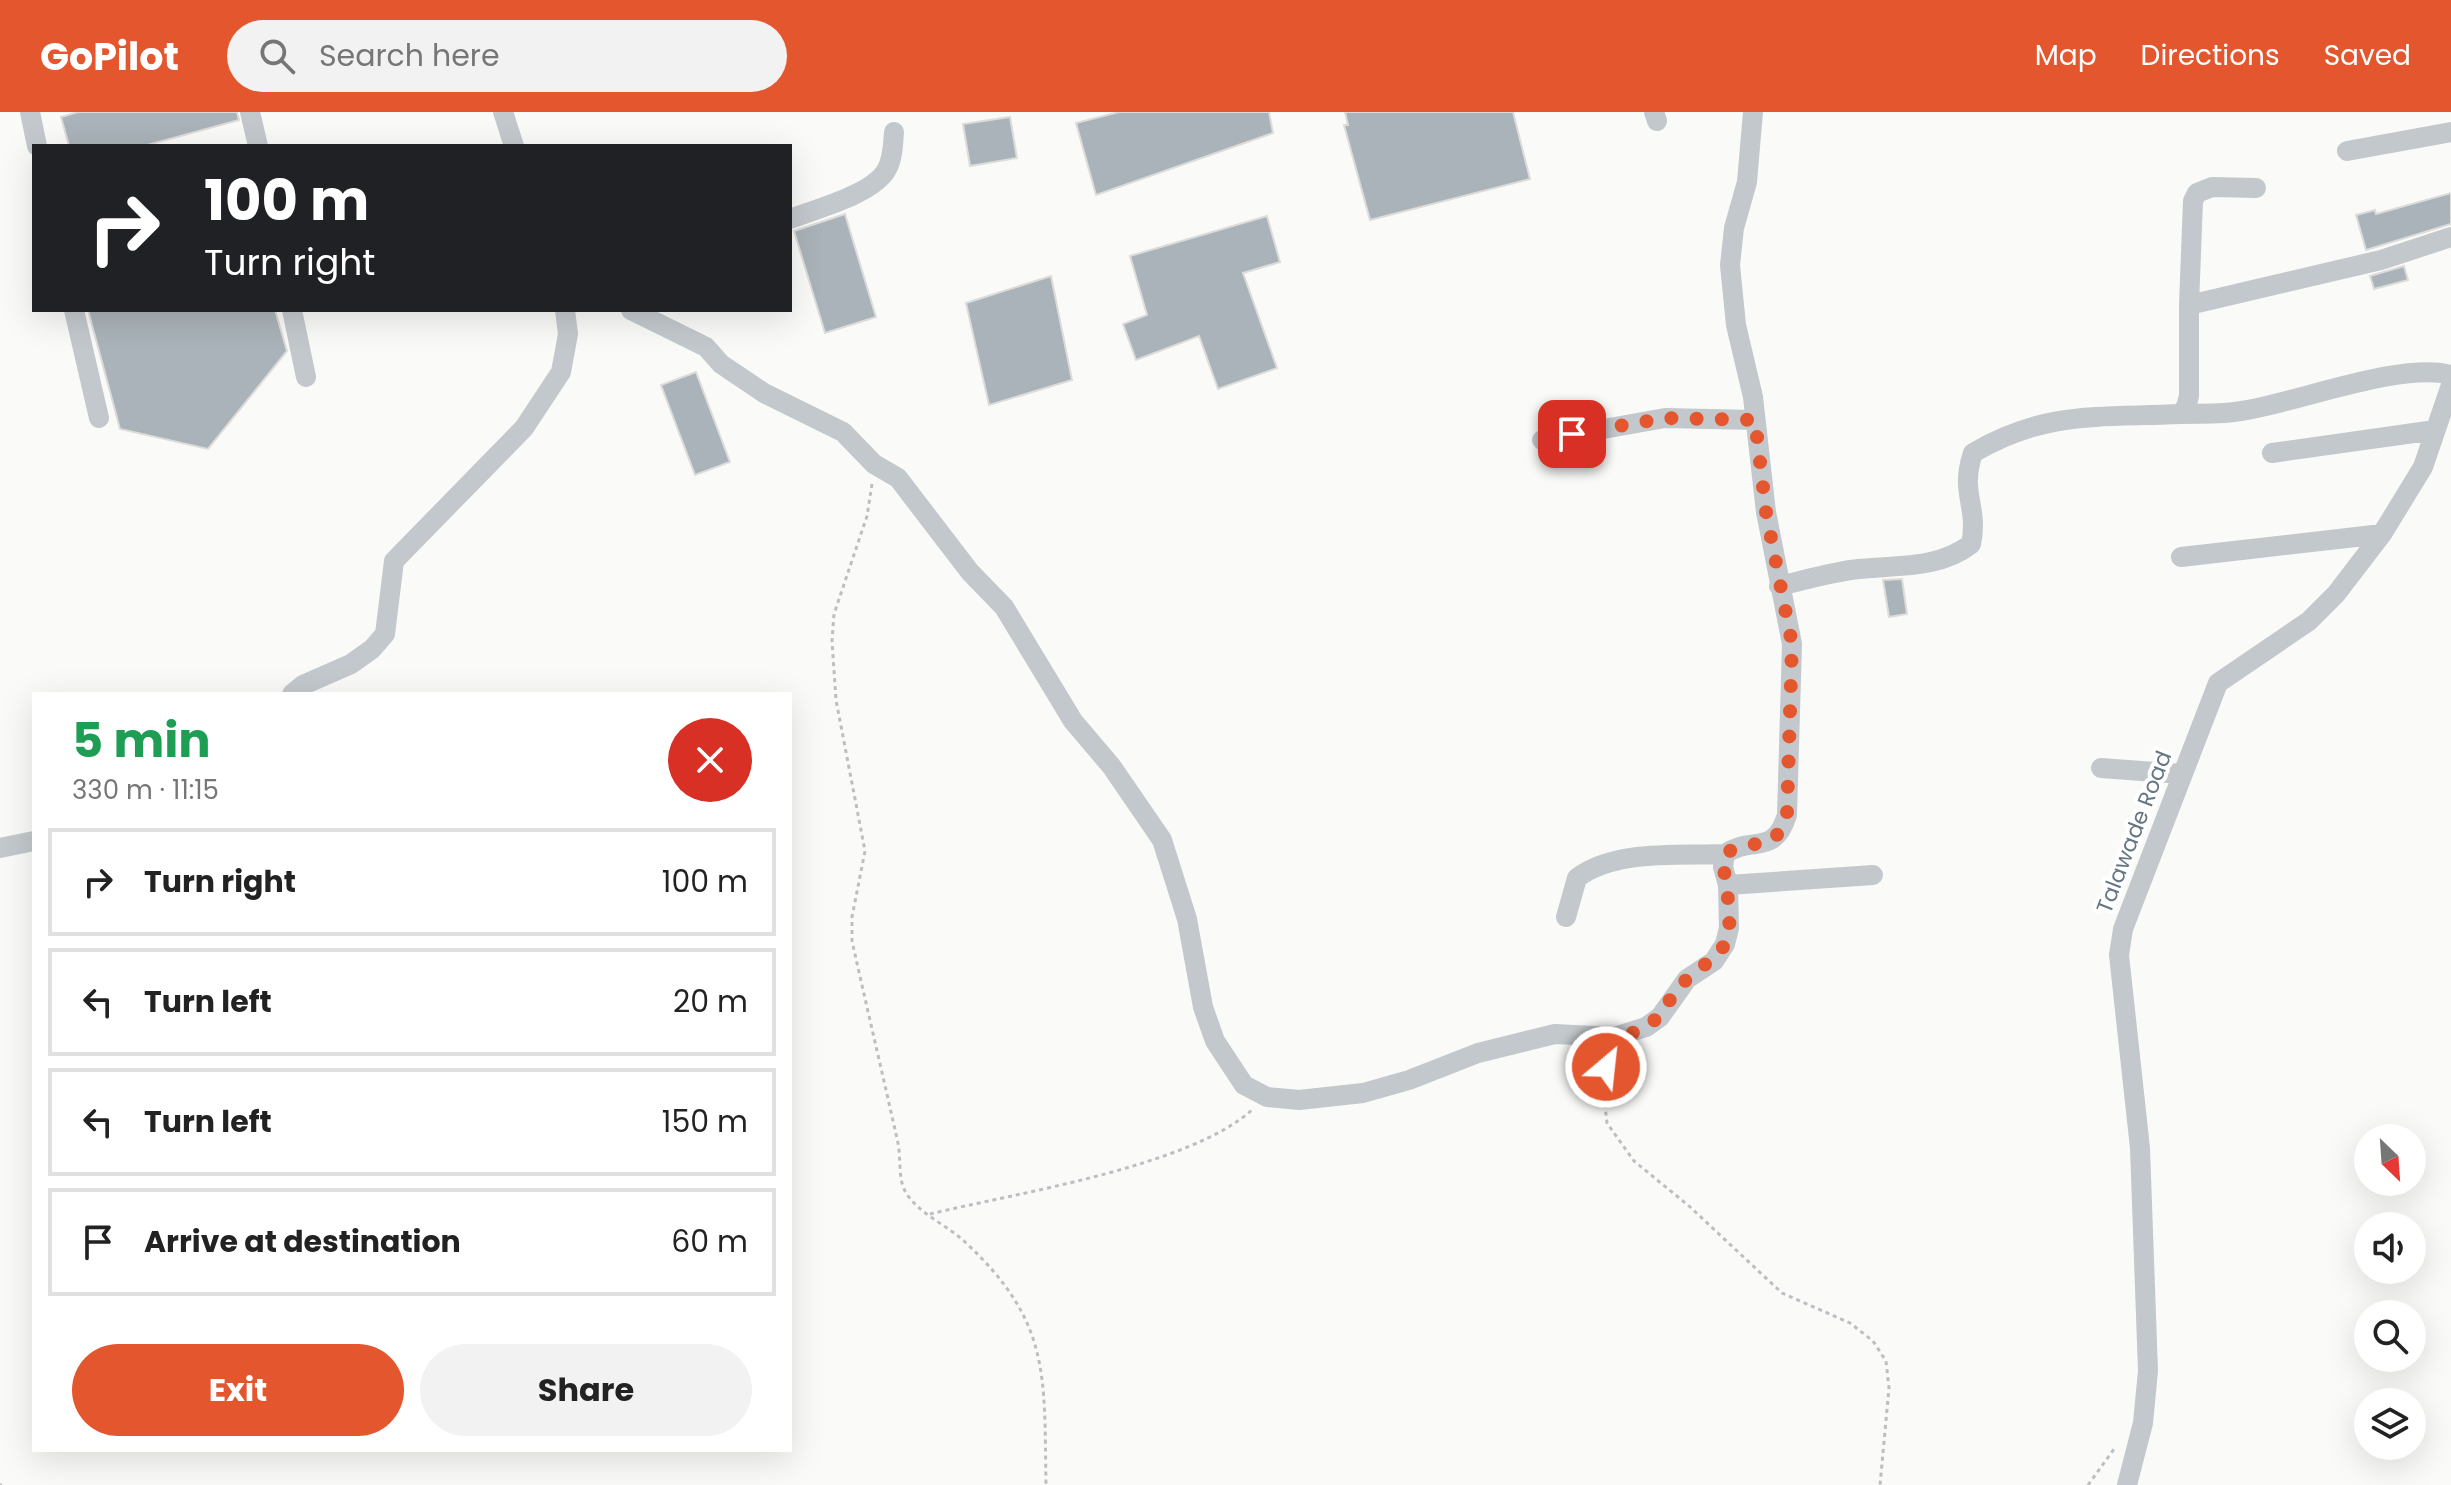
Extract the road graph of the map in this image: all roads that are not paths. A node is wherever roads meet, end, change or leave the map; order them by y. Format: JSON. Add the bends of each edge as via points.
{"nodes":[{"id":1,"x":30,"y":112,"type":"edge"},
{"id":2,"x":250,"y":112,"type":"edge"},
{"id":3,"x":503,"y":112,"type":"edge"},
{"id":4,"x":1753,"y":112,"type":"edge"},
{"id":5,"x":894,"y":132,"type":"dead end"},
{"id":6,"x":2451,"y":132,"type":"edge"},
{"id":7,"x":37,"y":144,"type":"edge"},
{"id":8,"x":258,"y":144,"type":"edge"},
{"id":9,"x":513,"y":144,"type":"edge"},
{"id":10,"x":2347,"y":151,"type":"dead end"},
{"id":11,"x":2256,"y":188,"type":"dead end"},
{"id":12,"x":792,"y":218,"type":"edge"},
{"id":13,"x":2451,"y":237,"type":"edge"},
{"id":14,"x":2189,"y":305,"type":"junction"},
{"id":15,"x":74,"y":312,"type":"edge"},
{"id":16,"x":292,"y":312,"type":"edge"},
{"id":17,"x":565,"y":312,"type":"edge"},
{"id":18,"x":635,"y":312,"type":"edge"},
{"id":19,"x":2451,"y":375,"type":"edge"},
{"id":20,"x":306,"y":377,"type":"dead end"},
{"id":21,"x":2451,"y":385,"type":"edge"},
{"id":22,"x":2180,"y":414,"type":"junction"},
{"id":23,"x":99,"y":418,"type":"dead end"},
{"id":24,"x":1755,"y":420,"type":"junction"},
{"id":25,"x":2435,"y":430,"type":"junction"},
{"id":26,"x":1542,"y":440,"type":"dead end"},
{"id":27,"x":2272,"y":453,"type":"dead end"},
{"id":28,"x":2382,"y":534,"type":"junction"},
{"id":29,"x":2181,"y":557,"type":"dead end"},
{"id":30,"x":1779,"y":586,"type":"junction"},
{"id":31,"x":294,"y":692,"type":"edge"},
{"id":32,"x":2101,"y":768,"type":"dead end"},
{"id":33,"x":2182,"y":774,"type":"junction"},
{"id":34,"x":32,"y":841,"type":"edge"},
{"id":35,"x":0,"y":848,"type":"edge"},
{"id":36,"x":1725,"y":854,"type":"junction"},
{"id":37,"x":1873,"y":875,"type":"dead end"},
{"id":38,"x":1728,"y":885,"type":"junction"},
{"id":39,"x":1566,"y":917,"type":"dead end"},
{"id":40,"x":2127,"y":1485,"type":"edge"}],
"edges":[{"from":1,"to":7,"type":"street"},
{"from":2,"to":8,"type":"street"},
{"from":3,"to":9,"type":"street"},
{"from":4,"to":24,"type":"street","via":[[1754,136],[1730,265]]},
{"from":5,"to":12,"type":"street","via":[[891,158],[874,183]]},
{"from":6,"to":10,"type":"street"},
{"from":11,"to":14,"type":"street","via":[[2212,187],[2197,193]]},
{"from":13,"to":14,"type":"street","via":[[2381,260]]},
{"from":14,"to":22,"type":"street","via":[[2189,396]]},
{"from":15,"to":23,"type":"street"},
{"from":16,"to":20,"type":"street"},
{"from":17,"to":31,"type":"street","via":[[568,334],[561,372],[524,428],[394,561],[385,634],[351,664]]},
{"from":18,"to":38,"type":"street","via":[[706,347],[764,393],[843,432],[898,478],[970,572],[1004,607],[1073,721],[1162,840],[1187,919],[1203,1007],[1215,1041],[1244,1085],[1267,1097],[1299,1100],[1363,1093],[1478,1053],[1555,1034],[1614,1037],[1646,1027],[1725,944]]},
{"from":19,"to":22,"type":"street","via":[[2403,375],[2239,412]]},
{"from":21,"to":25,"type":"street","name":"Talawade Road"},
{"from":22,"to":30,"type":"street","via":[[2069,417],[2003,435],[1973,453],[1965,476],[1976,521],[1971,544],[1955,556]]},
{"from":24,"to":26,"type":"street","via":[[1665,418]]},
{"from":24,"to":30,"type":"street"},
{"from":25,"to":27,"type":"street"},
{"from":25,"to":28,"type":"street","name":"Talawade Road","via":[[2423,467]]},
{"from":28,"to":29,"type":"street"},
{"from":28,"to":33,"type":"street","name":"Talawade Road","via":[[2309,621],[2218,683]]},
{"from":30,"to":36,"type":"street","via":[[1792,644],[1787,815],[1781,833],[1765,844],[1734,847]]},
{"from":32,"to":33,"type":"street"},
{"from":33,"to":40,"type":"street","name":"Talawade Road","via":[[2123,929],[2119,955],[2140,1148],[2148,1371],[2143,1423]]},
{"from":34,"to":35,"type":"street"},
{"from":36,"to":38,"type":"street"},
{"from":36,"to":39,"type":"street","via":[[1596,866],[1577,878]]},
{"from":37,"to":38,"type":"street"}]}
